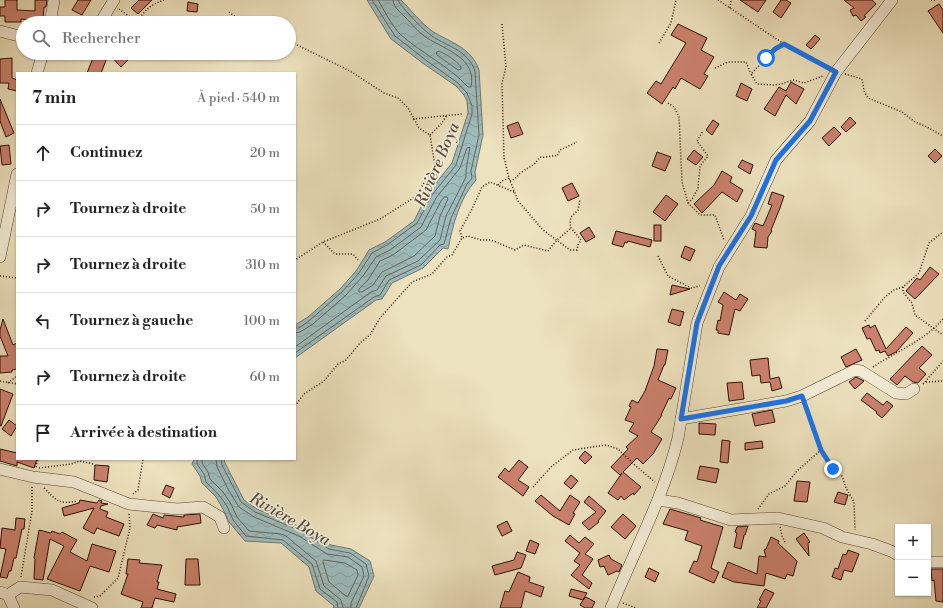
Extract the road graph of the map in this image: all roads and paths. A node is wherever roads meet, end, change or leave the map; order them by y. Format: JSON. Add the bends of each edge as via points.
{"nodes":[{"id":1,"x":54,"y":0,"type":"edge"},
{"id":2,"x":164,"y":0,"type":"edge"},
{"id":3,"x":676,"y":0,"type":"edge"},
{"id":4,"x":718,"y":0,"type":"edge"},
{"id":5,"x":731,"y":0,"type":"edge"},
{"id":6,"x":892,"y":0,"type":"edge"},
{"id":7,"x":931,"y":0,"type":"edge"},
{"id":8,"x":936,"y":0,"type":"edge"},
{"id":9,"x":113,"y":2,"type":"edge"},
{"id":10,"x":730,"y":8,"type":"junction"},
{"id":11,"x":229,"y":12,"type":"dead end"},
{"id":12,"x":51,"y":16,"type":"edge"},
{"id":13,"x":104,"y":16,"type":"edge"},
{"id":14,"x":130,"y":16,"type":"edge"},
{"id":15,"x":141,"y":16,"type":"edge"},
{"id":16,"x":234,"y":16,"type":"edge"},
{"id":17,"x":502,"y":24,"type":"dead end"},
{"id":18,"x":0,"y":31,"type":"edge"},
{"id":19,"x":16,"y":35,"type":"edge"},
{"id":20,"x":659,"y":43,"type":"dead end"},
{"id":21,"x":784,"y":44,"type":"junction"},
{"id":22,"x":296,"y":45,"type":"edge"},
{"id":23,"x":41,"y":60,"type":"edge"},
{"id":24,"x":715,"y":68,"type":"dead end"},
{"id":25,"x":37,"y":72,"type":"edge"},
{"id":26,"x":751,"y":74,"type":"junction"},
{"id":27,"x":832,"y":76,"type":"junction"},
{"id":28,"x":668,"y":103,"type":"dead end"},
{"id":29,"x":462,"y":114,"type":"dead end"},
{"id":30,"x":447,"y":115,"type":"junction"},
{"id":31,"x":413,"y":119,"type":"junction"},
{"id":32,"x":703,"y":132,"type":"dead end"},
{"id":33,"x":430,"y":135,"type":"junction"},
{"id":34,"x":943,"y":136,"type":"edge"},
{"id":35,"x":577,"y":142,"type":"dead end"},
{"id":36,"x":16,"y":179,"type":"edge"},
{"id":37,"x":509,"y":180,"type":"junction"},
{"id":38,"x":498,"y":185,"type":"junction"},
{"id":39,"x":514,"y":192,"type":"junction"},
{"id":40,"x":580,"y":200,"type":"dead end"},
{"id":41,"x":688,"y":203,"type":"junction"},
{"id":42,"x":571,"y":228,"type":"junction"},
{"id":43,"x":943,"y":232,"type":"edge"},
{"id":44,"x":462,"y":238,"type":"junction"},
{"id":45,"x":557,"y":240,"type":"junction"},
{"id":46,"x":323,"y":242,"type":"junction"},
{"id":47,"x":729,"y":251,"type":"junction"},
{"id":48,"x":658,"y":256,"type":"dead end"},
{"id":49,"x":0,"y":257,"type":"edge"},
{"id":50,"x":296,"y":259,"type":"edge"},
{"id":51,"x":358,"y":260,"type":"dead end"},
{"id":52,"x":0,"y":276,"type":"edge"},
{"id":53,"x":16,"y":278,"type":"edge"},
{"id":54,"x":712,"y":284,"type":"junction"},
{"id":55,"x":902,"y":287,"type":"junction"},
{"id":56,"x":943,"y":319,"type":"edge"},
{"id":57,"x":865,"y":321,"type":"dead end"},
{"id":58,"x":934,"y":329,"type":"junction"},
{"id":59,"x":943,"y":335,"type":"edge"},
{"id":60,"x":943,"y":361,"type":"edge"},
{"id":61,"x":870,"y":376,"type":"junction"},
{"id":62,"x":16,"y":377,"type":"edge"},
{"id":63,"x":0,"y":381,"type":"edge"},
{"id":64,"x":943,"y":381,"type":"edge"},
{"id":65,"x":926,"y":382,"type":"junction"},
{"id":66,"x":8,"y":383,"type":"junction"},
{"id":67,"x":16,"y":384,"type":"edge"},
{"id":68,"x":914,"y":389,"type":"joint"},
{"id":69,"x":802,"y":396,"type":"junction"},
{"id":70,"x":296,"y":405,"type":"edge"},
{"id":71,"x":681,"y":419,"type":"junction"},
{"id":72,"x":821,"y":450,"type":"junction"},
{"id":73,"x":38,"y":460,"type":"edge"},
{"id":74,"x":143,"y":460,"type":"edge"},
{"id":75,"x":92,"y":464,"type":"dead end"},
{"id":76,"x":0,"y":469,"type":"edge"},
{"id":77,"x":32,"y":477,"type":"junction"},
{"id":78,"x":43,"y":487,"type":"dead end"},
{"id":79,"x":533,"y":487,"type":"dead end"},
{"id":80,"x":658,"y":500,"type":"junction"},
{"id":81,"x":77,"y":501,"type":"dead end"},
{"id":82,"x":129,"y":504,"type":"junction"},
{"id":83,"x":751,"y":518,"type":"junction"},
{"id":84,"x":778,"y":518,"type":"junction"},
{"id":85,"x":224,"y":528,"type":"dead end"},
{"id":86,"x":854,"y":540,"type":"junction"},
{"id":87,"x":786,"y":544,"type":"dead end"},
{"id":88,"x":895,"y":553,"type":"edge"},
{"id":89,"x":931,"y":562,"type":"edge"},
{"id":90,"x":943,"y":562,"type":"edge"},
{"id":91,"x":20,"y":587,"type":"junction"},
{"id":92,"x":4,"y":593,"type":"edge"},
{"id":93,"x":79,"y":601,"type":"junction"},
{"id":94,"x":613,"y":604,"type":"edge"},
{"id":95,"x":14,"y":608,"type":"edge"},
{"id":96,"x":92,"y":608,"type":"edge"},
{"id":97,"x":636,"y":608,"type":"edge"}],
"edges":[{"from":1,"to":12,"type":"street"},
{"from":2,"to":15,"type":"path","via":[[146,9]]},
{"from":3,"to":20,"type":"path","via":[[671,23]]},
{"from":4,"to":10,"type":"path"},
{"from":5,"to":10,"type":"path"},
{"from":6,"to":27,"type":"street"},
{"from":7,"to":8,"type":"path"},
{"from":9,"to":13,"type":"street"},
{"from":9,"to":14,"type":"path"},
{"from":10,"to":21,"type":"path"},
{"from":11,"to":16,"type":"path"},
{"from":17,"to":37,"type":"path","via":[[506,67],[502,83],[504,158]]},
{"from":18,"to":19,"type":"street"},
{"from":21,"to":26,"type":"path","via":[[775,49]]},
{"from":21,"to":27,"type":"path"},
{"from":22,"to":31,"type":"path","via":[[350,72],[384,93],[398,98],[408,108]]},
{"from":23,"to":25,"type":"street"},
{"from":24,"to":26,"type":"path","via":[[728,62],[746,62]]},
{"from":26,"to":27,"type":"path","via":[[757,84],[772,85],[793,80],[804,83]]},
{"from":27,"to":34,"type":"path","via":[[862,79],[868,98],[902,112],[915,122]]},
{"from":27,"to":47,"type":"street","via":[[810,121],[776,160],[751,216]]},
{"from":28,"to":41,"type":"path","via":[[680,117],[682,182]]},
{"from":29,"to":30,"type":"path"},
{"from":30,"to":31,"type":"path"},
{"from":30,"to":33,"type":"path"},
{"from":31,"to":33,"type":"path","via":[[419,128]]},
{"from":32,"to":41,"type":"path","via":[[697,141],[708,156],[700,166],[698,188],[694,198]]},
{"from":33,"to":46,"type":"path","via":[[435,166],[415,197],[380,219]]},
{"from":35,"to":37,"type":"path","via":[[560,150],[557,156],[540,157],[534,166],[521,172],[517,178]]},
{"from":36,"to":49,"type":"street"},
{"from":37,"to":38,"type":"path"},
{"from":37,"to":39,"type":"path"},
{"from":38,"to":39,"type":"path"},
{"from":38,"to":44,"type":"path","via":[[490,182],[482,187],[460,231]]},
{"from":39,"to":45,"type":"path","via":[[518,201],[543,230]]},
{"from":40,"to":42,"type":"path","via":[[578,210],[571,217]]},
{"from":41,"to":47,"type":"path","via":[[700,215],[715,215]]},
{"from":42,"to":45,"type":"path"},
{"from":42,"to":45,"type":"path","via":[[581,240],[577,250],[570,250]]},
{"from":43,"to":55,"type":"path","via":[[929,243],[919,273]]},
{"from":44,"to":45,"type":"path","via":[[468,236],[491,240],[514,250],[524,245],[548,251]]},
{"from":44,"to":70,"type":"path","via":[[452,255],[432,274],[412,282],[380,318],[370,335],[346,360],[338,364],[324,381],[304,394]]},
{"from":46,"to":50,"type":"path"},
{"from":46,"to":51,"type":"path","via":[[335,254],[353,254]]},
{"from":47,"to":54,"type":"street","via":[[719,266]]},
{"from":48,"to":54,"type":"path","via":[[668,276],[691,288]]},
{"from":52,"to":53,"type":"path"},
{"from":54,"to":71,"type":"street","via":[[697,323]]},
{"from":55,"to":57,"type":"path","via":[[885,297]]},
{"from":55,"to":58,"type":"path","via":[[912,303],[915,315]]},
{"from":56,"to":58,"type":"path"},
{"from":58,"to":59,"type":"path"},
{"from":58,"to":61,"type":"path","via":[[874,367]]},
{"from":60,"to":65,"type":"path"},
{"from":61,"to":68,"type":"street","via":[[896,393],[906,394]]},
{"from":61,"to":69,"type":"street","via":[[855,370]]},
{"from":62,"to":66,"type":"path"},
{"from":63,"to":66,"type":"path"},
{"from":64,"to":65,"type":"path"},
{"from":65,"to":68,"type":"path"},
{"from":66,"to":67,"type":"path"},
{"from":69,"to":71,"type":"street"},
{"from":69,"to":72,"type":"path"},
{"from":71,"to":80,"type":"street","via":[[674,456]]},
{"from":72,"to":83,"type":"path","via":[[797,471],[785,486],[769,494]]},
{"from":72,"to":86,"type":"path","via":[[833,469],[842,476],[854,502]]},
{"from":73,"to":75,"type":"path","via":[[35,468],[80,461]]},
{"from":74,"to":82,"type":"path","via":[[138,490],[132,495]]},
{"from":76,"to":77,"type":"street"},
{"from":77,"to":82,"type":"street","via":[[74,482]]},
{"from":77,"to":91,"type":"path","via":[[32,511]]},
{"from":78,"to":81,"type":"path","via":[[57,500],[66,504]]},
{"from":79,"to":80,"type":"path","via":[[573,450],[606,445],[618,449],[659,486]]},
{"from":80,"to":83,"type":"street","via":[[678,503],[731,520]]},
{"from":80,"to":94,"type":"street"},
{"from":82,"to":85,"type":"street","via":[[177,509],[203,506],[220,518]]},
{"from":82,"to":93,"type":"path","via":[[130,528],[118,578],[100,596]]},
{"from":83,"to":84,"type":"street"},
{"from":84,"to":86,"type":"street","via":[[823,528]]},
{"from":84,"to":87,"type":"path"},
{"from":86,"to":88,"type":"street"},
{"from":89,"to":90,"type":"street"},
{"from":91,"to":92,"type":"street"},
{"from":91,"to":93,"type":"street","via":[[52,590]]},
{"from":92,"to":95,"type":"street"},
{"from":93,"to":96,"type":"street"},
{"from":94,"to":97,"type":"path"}]}
